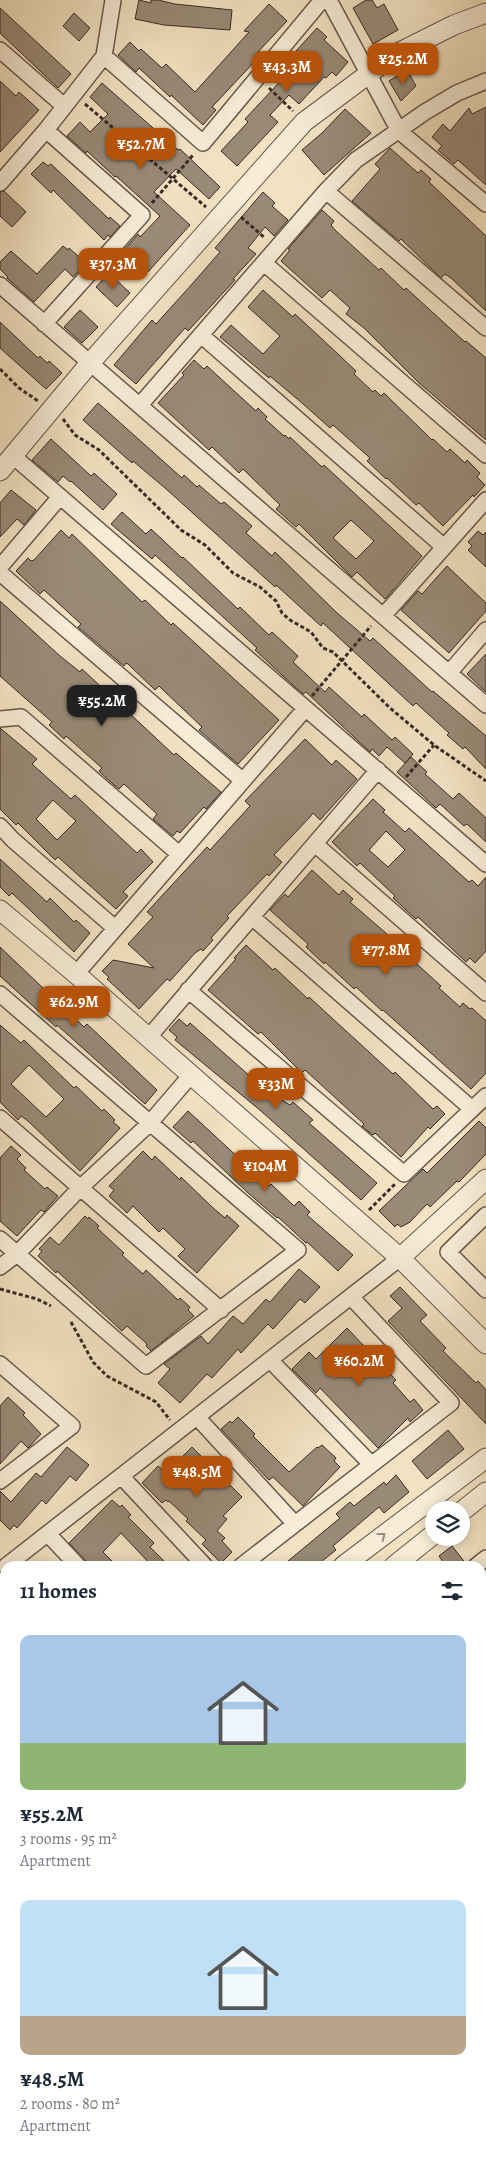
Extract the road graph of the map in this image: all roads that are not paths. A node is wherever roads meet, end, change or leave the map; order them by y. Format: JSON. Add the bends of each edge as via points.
{"nodes":[{"id":1,"x":114,"y":0,"type":"edge"},
{"id":2,"x":322,"y":0,"type":"edge"},
{"id":3,"x":329,"y":0,"type":"edge"},
{"id":4,"x":486,"y":13,"type":"edge"},
{"id":5,"x":0,"y":50,"type":"edge"},
{"id":6,"x":104,"y":56,"type":"junction"},
{"id":7,"x":367,"y":74,"type":"junction"},
{"id":8,"x":486,"y":81,"type":"edge"},
{"id":9,"x":64,"y":106,"type":"junction"},
{"id":10,"x":46,"y":130,"type":"junction"},
{"id":11,"x":399,"y":131,"type":"junction"},
{"id":12,"x":0,"y":183,"type":"edge"},
{"id":13,"x":326,"y":191,"type":"junction"},
{"id":14,"x":486,"y":204,"type":"edge"},
{"id":15,"x":264,"y":263,"type":"junction"},
{"id":16,"x":0,"y":285,"type":"edge"},
{"id":17,"x":44,"y":324,"type":"junction"},
{"id":18,"x":486,"y":328,"type":"edge"},
{"id":19,"x":201,"y":335,"type":"junction"},
{"id":20,"x":90,"y":363,"type":"junction"},
{"id":21,"x":140,"y":405,"type":"junction"},
{"id":22,"x":486,"y":455,"type":"edge"},
{"id":23,"x":13,"y":456,"type":"junction"},
{"id":24,"x":0,"y":471,"type":"edge"},
{"id":25,"x":59,"y":498,"type":"junction"},
{"id":26,"x":485,"y":503,"type":"edge"},
{"id":27,"x":444,"y":547,"type":"junction"},
{"id":28,"x":0,"y":567,"type":"edge"},
{"id":29,"x":0,"y":573,"type":"edge"},
{"id":30,"x":382,"y":615,"type":"junction"},
{"id":31,"x":486,"y":630,"type":"edge"},
{"id":32,"x":449,"y":673,"type":"junction"},
{"id":33,"x":486,"y":705,"type":"edge"},
{"id":34,"x":304,"y":708,"type":"junction"},
{"id":35,"x":0,"y":719,"type":"edge"},
{"id":36,"x":378,"y":770,"type":"junction"},
{"id":37,"x":242,"y":780,"type":"junction"},
{"id":38,"x":0,"y":826,"type":"edge"},
{"id":39,"x":315,"y":844,"type":"junction"},
{"id":40,"x":179,"y":854,"type":"junction"},
{"id":41,"x":486,"y":864,"type":"edge"},
{"id":42,"x":0,"y":910,"type":"edge"},
{"id":43,"x":252,"y":917,"type":"junction"},
{"id":44,"x":115,"y":928,"type":"junction"},
{"id":45,"x":76,"y":974,"type":"junction"},
{"id":46,"x":188,"y":990,"type":"junction"},
{"id":47,"x":486,"y":992,"type":"edge"},
{"id":48,"x":0,"y":994,"type":"edge"},
{"id":49,"x":148,"y":1038,"type":"junction"},
{"id":50,"x":192,"y":1075,"type":"junction"},
{"id":51,"x":486,"y":1096,"type":"edge"},
{"id":52,"x":472,"y":1109,"type":"junction"},
{"id":53,"x":0,"y":1118,"type":"edge"},
{"id":54,"x":149,"y":1124,"type":"junction"},
{"id":55,"x":486,"y":1179,"type":"edge"},
{"id":56,"x":80,"y":1188,"type":"junction"},
{"id":57,"x":486,"y":1215,"type":"edge"},
{"id":58,"x":0,"y":1239,"type":"edge"},
{"id":59,"x":17,"y":1254,"type":"junction"},
{"id":60,"x":400,"y":1258,"type":"junction"},
{"id":61,"x":0,"y":1266,"type":"edge"},
{"id":62,"x":486,"y":1290,"type":"edge"},
{"id":63,"x":351,"y":1296,"type":"junction"},
{"id":64,"x":220,"y":1310,"type":"junction"},
{"id":65,"x":486,"y":1344,"type":"edge"},
{"id":66,"x":270,"y":1360,"type":"junction"},
{"id":67,"x":0,"y":1364,"type":"edge"},
{"id":68,"x":197,"y":1417,"type":"junction"},
{"id":69,"x":486,"y":1458,"type":"edge"},
{"id":70,"x":370,"y":1464,"type":"junction"},
{"id":71,"x":122,"y":1476,"type":"junction"},
{"id":72,"x":0,"y":1481,"type":"edge"},
{"id":73,"x":486,"y":1492,"type":"edge"},
{"id":74,"x":470,"y":1505,"type":"edge"},
{"id":75,"x":295,"y":1524,"type":"junction"},
{"id":76,"x":48,"y":1534,"type":"junction"},
{"id":77,"x":425,"y":1541,"type":"edge"},
{"id":78,"x":13,"y":1561,"type":"edge"},
{"id":79,"x":73,"y":1561,"type":"edge"},
{"id":80,"x":200,"y":1561,"type":"edge"},
{"id":81,"x":247,"y":1561,"type":"edge"},
{"id":82,"x":350,"y":1561,"type":"edge"},
{"id":83,"x":400,"y":1561,"type":"edge"}],
"edges":[{"from":1,"to":6,"type":"street"},
{"from":2,"to":6,"type":"street","via":[[203,143]]},
{"from":3,"to":7,"type":"street"},
{"from":4,"to":7,"type":"street","via":[[394,55]]},
{"from":5,"to":9,"type":"street"},
{"from":6,"to":9,"type":"street"},
{"from":7,"to":11,"type":"street"},
{"from":7,"to":20,"type":"street","via":[[304,122]]},
{"from":8,"to":11,"type":"street","via":[[441,102]]},
{"from":9,"to":10,"type":"street"},
{"from":10,"to":12,"type":"street"},
{"from":10,"to":17,"type":"street","via":[[142,215]]},
{"from":11,"to":13,"type":"street","via":[[356,160]]},
{"from":11,"to":14,"type":"street"},
{"from":13,"to":15,"type":"street"},
{"from":13,"to":18,"type":"street"},
{"from":15,"to":19,"type":"street"},
{"from":15,"to":22,"type":"street"},
{"from":16,"to":17,"type":"street"},
{"from":17,"to":20,"type":"street"},
{"from":19,"to":21,"type":"street"},
{"from":19,"to":27,"type":"street"},
{"from":20,"to":21,"type":"street"},
{"from":20,"to":23,"type":"street"},
{"from":21,"to":30,"type":"street"},
{"from":23,"to":24,"type":"street"},
{"from":23,"to":25,"type":"street"},
{"from":25,"to":28,"type":"street"},
{"from":25,"to":34,"type":"street"},
{"from":26,"to":27,"type":"street"},
{"from":27,"to":30,"type":"street"},
{"from":29,"to":37,"type":"street"},
{"from":30,"to":32,"type":"street"},
{"from":31,"to":32,"type":"street"},
{"from":32,"to":33,"type":"street"},
{"from":34,"to":36,"type":"street"},
{"from":34,"to":37,"type":"street"},
{"from":35,"to":40,"type":"street","via":[[20,717]]},
{"from":36,"to":39,"type":"street"},
{"from":36,"to":41,"type":"street"},
{"from":37,"to":40,"type":"street"},
{"from":38,"to":44,"type":"street"},
{"from":39,"to":43,"type":"street"},
{"from":39,"to":47,"type":"street"},
{"from":40,"to":44,"type":"street"},
{"from":42,"to":45,"type":"street"},
{"from":43,"to":46,"type":"street"},
{"from":43,"to":52,"type":"street"},
{"from":44,"to":45,"type":"street"},
{"from":45,"to":49,"type":"street"},
{"from":46,"to":49,"type":"street"},
{"from":46,"to":52,"type":"street","via":[[404,1174]]},
{"from":48,"to":54,"type":"street"},
{"from":49,"to":50,"type":"street"},
{"from":50,"to":54,"type":"street"},
{"from":50,"to":60,"type":"street"},
{"from":51,"to":52,"type":"street"},
{"from":53,"to":56,"type":"street"},
{"from":54,"to":56,"type":"street"},
{"from":54,"to":64,"type":"street","via":[[298,1250]]},
{"from":55,"to":60,"type":"street"},
{"from":56,"to":59,"type":"street"},
{"from":56,"to":64,"type":"street"},
{"from":57,"to":62,"type":"street","via":[[448,1252]]},
{"from":58,"to":59,"type":"street"},
{"from":59,"to":61,"type":"street"},
{"from":59,"to":64,"type":"street","via":[[146,1366]]},
{"from":60,"to":63,"type":"street"},
{"from":60,"to":65,"type":"street"},
{"from":63,"to":66,"type":"street"},
{"from":63,"to":70,"type":"street","via":[[451,1403]]},
{"from":66,"to":68,"type":"street"},
{"from":66,"to":70,"type":"street"},
{"from":67,"to":72,"type":"street","via":[[72,1426]]},
{"from":68,"to":71,"type":"street"},
{"from":68,"to":75,"type":"street"},
{"from":82,"to":69,"type":"street","one_way":true},
{"from":70,"to":75,"type":"street"},
{"from":71,"to":76,"type":"street"},
{"from":71,"to":80,"type":"street"},
{"from":73,"to":74,"type":"street"},
{"from":75,"to":81,"type":"street"},
{"from":76,"to":78,"type":"street"},
{"from":76,"to":79,"type":"street"},
{"from":77,"to":83,"type":"street"}]}
